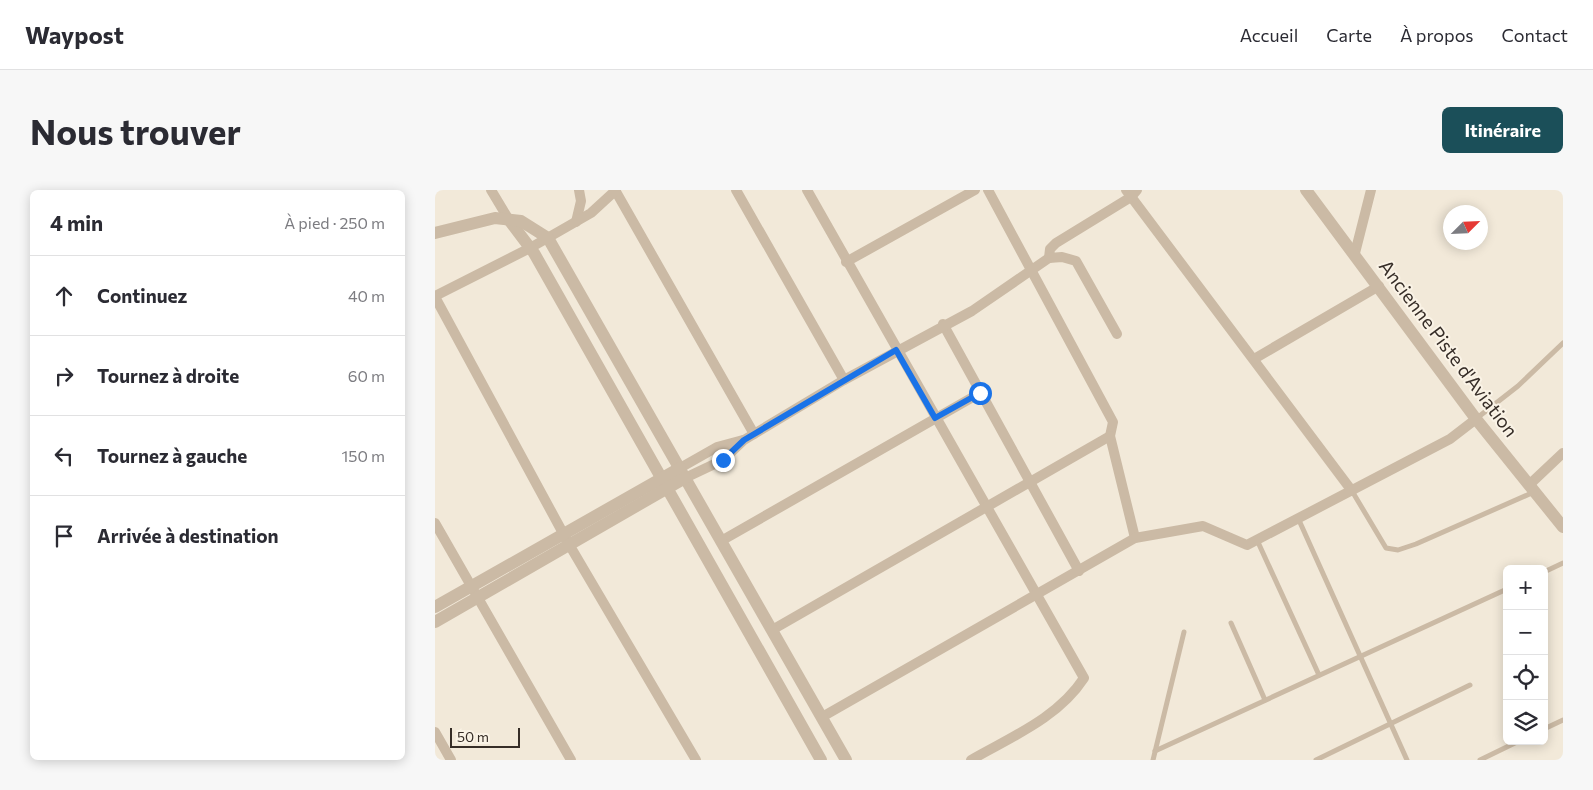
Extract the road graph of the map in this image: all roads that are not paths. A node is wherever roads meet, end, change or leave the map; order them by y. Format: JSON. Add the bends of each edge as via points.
{"nodes":[{"id":1,"x":491,"y":190,"type":"edge"},
{"id":2,"x":579,"y":190,"type":"edge"},
{"id":3,"x":615,"y":190,"type":"edge"},
{"id":4,"x":736,"y":190,"type":"edge"},
{"id":5,"x":807,"y":190,"type":"edge"},
{"id":6,"x":975,"y":190,"type":"edge"},
{"id":7,"x":988,"y":190,"type":"edge"},
{"id":8,"x":1306,"y":190,"type":"edge"},
{"id":9,"x":1371,"y":190,"type":"edge"},
{"id":10,"x":1131,"y":192,"type":"edge"},
{"id":11,"x":509,"y":220,"type":"junction"},
{"id":12,"x":576,"y":222,"type":"junction"},
{"id":13,"x":435,"y":233,"type":"edge"},
{"id":14,"x":548,"y":238,"type":"junction"},
{"id":15,"x":530,"y":248,"type":"junction"},
{"id":16,"x":1355,"y":253,"type":"junction"},
{"id":17,"x":1049,"y":258,"type":"junction"},
{"id":18,"x":846,"y":262,"type":"junction"},
{"id":19,"x":1032,"y":270,"type":"junction"},
{"id":20,"x":1379,"y":286,"type":"junction"},
{"id":21,"x":435,"y":297,"type":"edge"},
{"id":22,"x":943,"y":324,"type":"junction"},
{"id":23,"x":1117,"y":334,"type":"dead end"},
{"id":24,"x":1563,"y":343,"type":"edge"},
{"id":25,"x":896,"y":350,"type":"junction"},
{"id":26,"x":1254,"y":359,"type":"junction"},
{"id":27,"x":844,"y":380,"type":"junction"},
{"id":28,"x":980,"y":393,"type":"junction"},
{"id":29,"x":935,"y":418,"type":"junction"},
{"id":30,"x":1476,"y":419,"type":"junction"},
{"id":31,"x":754,"y":434,"type":"junction"},
{"id":32,"x":1110,"y":436,"type":"junction"},
{"id":33,"x":1563,"y":453,"type":"edge"},
{"id":34,"x":683,"y":473,"type":"junction"},
{"id":35,"x":1031,"y":483,"type":"junction"},
{"id":36,"x":663,"y":484,"type":"junction"},
{"id":37,"x":1532,"y":488,"type":"junction"},
{"id":38,"x":1352,"y":491,"type":"junction"},
{"id":39,"x":987,"y":508,"type":"junction"},
{"id":40,"x":1298,"y":517,"type":"junction"},
{"id":41,"x":435,"y":522,"type":"edge"},
{"id":42,"x":1563,"y":527,"type":"edge"},
{"id":43,"x":564,"y":534,"type":"junction"},
{"id":44,"x":1135,"y":538,"type":"junction"},
{"id":45,"x":1257,"y":540,"type":"junction"},
{"id":46,"x":721,"y":541,"type":"junction"},
{"id":47,"x":570,"y":546,"type":"junction"},
{"id":48,"x":1563,"y":563,"type":"edge"},
{"id":49,"x":1548,"y":570,"type":"edge"},
{"id":50,"x":1079,"y":571,"type":"junction"},
{"id":51,"x":1503,"y":591,"type":"edge"},
{"id":52,"x":474,"y":592,"type":"junction"},
{"id":53,"x":1036,"y":595,"type":"junction"},
{"id":54,"x":435,"y":607,"type":"edge"},
{"id":55,"x":435,"y":622,"type":"edge"},
{"id":56,"x":1231,"y":623,"type":"dead end"},
{"id":57,"x":772,"y":630,"type":"junction"},
{"id":58,"x":1184,"y":632,"type":"dead end"},
{"id":59,"x":1360,"y":656,"type":"junction"},
{"id":60,"x":1319,"y":675,"type":"junction"},
{"id":61,"x":1470,"y":685,"type":"dead end"},
{"id":62,"x":1265,"y":700,"type":"junction"},
{"id":63,"x":822,"y":717,"type":"junction"},
{"id":64,"x":1563,"y":720,"type":"edge"},
{"id":65,"x":1391,"y":723,"type":"junction"},
{"id":66,"x":1548,"y":727,"type":"edge"},
{"id":67,"x":435,"y":732,"type":"edge"},
{"id":68,"x":1511,"y":745,"type":"edge"},
{"id":69,"x":1155,"y":751,"type":"junction"},
{"id":70,"x":451,"y":760,"type":"edge"},
{"id":71,"x":571,"y":760,"type":"edge"},
{"id":72,"x":696,"y":760,"type":"edge"},
{"id":73,"x":821,"y":760,"type":"edge"},
{"id":74,"x":846,"y":760,"type":"edge"},
{"id":75,"x":971,"y":760,"type":"edge"},
{"id":76,"x":1153,"y":760,"type":"edge"},
{"id":77,"x":1316,"y":760,"type":"edge"},
{"id":78,"x":1407,"y":760,"type":"edge"},
{"id":79,"x":1480,"y":760,"type":"edge"}],
"edges":[{"from":1,"to":11,"type":"street"},
{"from":2,"to":12,"type":"street","via":[[581,201]]},
{"from":3,"to":12,"type":"street","via":[[591,213]]},
{"from":3,"to":31,"type":"street"},
{"from":4,"to":27,"type":"street"},
{"from":5,"to":18,"type":"street"},
{"from":6,"to":18,"type":"street"},
{"from":7,"to":19,"type":"street"},
{"from":8,"to":16,"type":"street","name":"Ancienne Piste d'Aviation"},
{"from":9,"to":16,"type":"street"},
{"from":10,"to":17,"type":"street","via":[[1056,243],[1050,249]]},
{"from":10,"to":26,"type":"street"},
{"from":11,"to":13,"type":"street","via":[[495,218]]},
{"from":11,"to":14,"type":"street","via":[[521,221]]},
{"from":11,"to":15,"type":"street"},
{"from":12,"to":14,"type":"street"},
{"from":14,"to":15,"type":"street"},
{"from":14,"to":34,"type":"street"},
{"from":15,"to":21,"type":"street"},
{"from":15,"to":36,"type":"street"},
{"from":16,"to":20,"type":"street","name":"Ancienne Piste d'Aviation"},
{"from":17,"to":19,"type":"street"},
{"from":17,"to":23,"type":"street","via":[[1076,261]]},
{"from":18,"to":25,"type":"street"},
{"from":19,"to":22,"type":"street","via":[[972,310]]},
{"from":19,"to":32,"type":"street","via":[[1113,422]]},
{"from":20,"to":26,"type":"street"},
{"from":20,"to":30,"type":"street","name":"Ancienne Piste d'Aviation"},
{"from":21,"to":43,"type":"street"},
{"from":22,"to":25,"type":"street"},
{"from":22,"to":28,"type":"street"},
{"from":24,"to":30,"type":"lane","via":[[1518,386]]},
{"from":25,"to":27,"type":"street"},
{"from":25,"to":29,"type":"street"},
{"from":26,"to":38,"type":"street"},
{"from":27,"to":31,"type":"street"},
{"from":28,"to":29,"type":"street"},
{"from":28,"to":35,"type":"street"},
{"from":29,"to":39,"type":"street"},
{"from":29,"to":46,"type":"street"},
{"from":30,"to":37,"type":"street","name":"Ancienne Piste d'Aviation"},
{"from":30,"to":38,"type":"street","via":[[1450,439]]},
{"from":31,"to":34,"type":"street","via":[[723,460]]},
{"from":32,"to":35,"type":"street"},
{"from":32,"to":44,"type":"street"},
{"from":33,"to":37,"type":"street"},
{"from":34,"to":36,"type":"street"},
{"from":34,"to":46,"type":"street"},
{"from":35,"to":39,"type":"street"},
{"from":35,"to":50,"type":"street"},
{"from":36,"to":43,"type":"street"},
{"from":36,"to":47,"type":"street"},
{"from":36,"to":73,"type":"street"},
{"from":37,"to":38,"type":"lane","via":[[1398,550],[1386,548]]},
{"from":37,"to":42,"type":"street","name":"Ancienne Piste d'Aviation"},
{"from":38,"to":40,"type":"street"},
{"from":39,"to":53,"type":"street"},
{"from":39,"to":57,"type":"street"},
{"from":40,"to":45,"type":"street"},
{"from":40,"to":59,"type":"lane"},
{"from":41,"to":52,"type":"street"},
{"from":43,"to":47,"type":"street"},
{"from":43,"to":52,"type":"street"},
{"from":44,"to":45,"type":"street","via":[[1203,526],[1247,545]]},
{"from":44,"to":50,"type":"street"},
{"from":45,"to":60,"type":"lane"},
{"from":46,"to":57,"type":"street"},
{"from":47,"to":52,"type":"street"},
{"from":47,"to":72,"type":"street"},
{"from":48,"to":49,"type":"lane"},
{"from":50,"to":53,"type":"street"},
{"from":51,"to":59,"type":"lane"},
{"from":52,"to":54,"type":"street"},
{"from":52,"to":55,"type":"street"},
{"from":52,"to":71,"type":"street"},
{"from":53,"to":63,"type":"street"},
{"from":53,"to":75,"type":"street","via":[[1083,678],[1072,696],[1045,718]]},
{"from":56,"to":62,"type":"lane"},
{"from":57,"to":63,"type":"street"},
{"from":58,"to":69,"type":"lane"},
{"from":59,"to":60,"type":"lane"},
{"from":59,"to":65,"type":"lane"},
{"from":60,"to":62,"type":"lane"},
{"from":61,"to":65,"type":"lane"},
{"from":62,"to":69,"type":"lane"},
{"from":63,"to":74,"type":"street"},
{"from":64,"to":66,"type":"lane"},
{"from":65,"to":77,"type":"lane"},
{"from":65,"to":78,"type":"lane"},
{"from":67,"to":70,"type":"street"},
{"from":68,"to":79,"type":"lane"},
{"from":69,"to":76,"type":"lane"}]}
